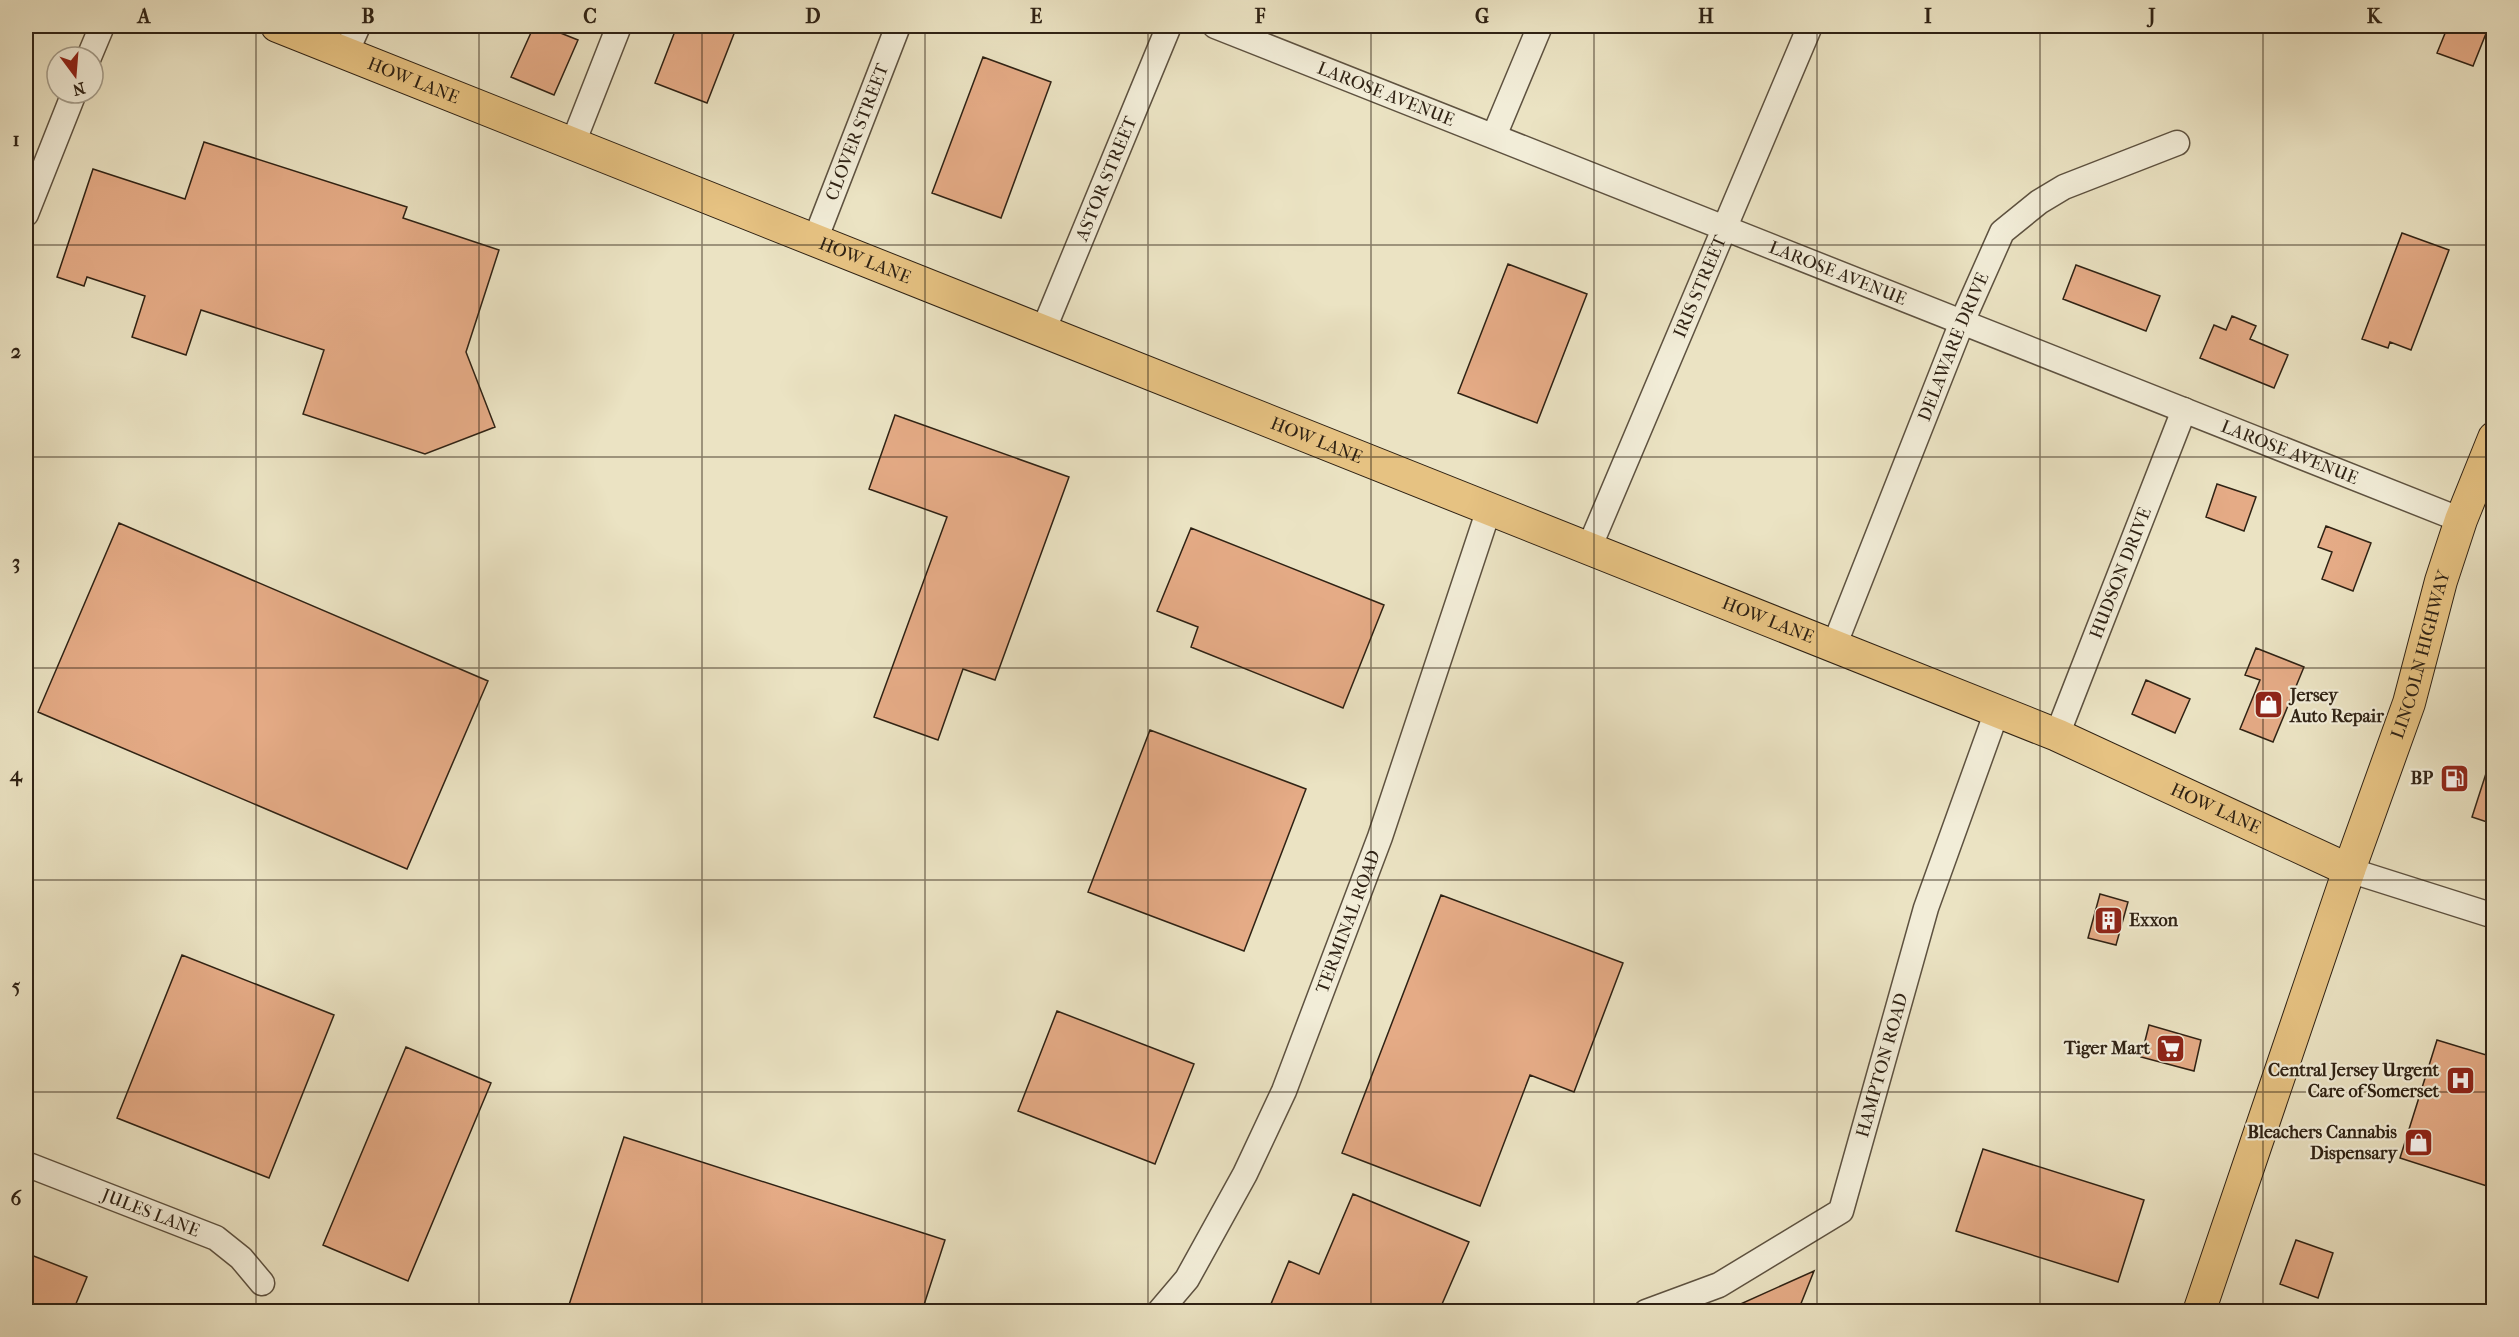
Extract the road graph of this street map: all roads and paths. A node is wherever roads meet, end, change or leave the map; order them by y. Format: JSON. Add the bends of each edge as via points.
{"nodes":[{"id":1,"x":102,"y":26,"type":"edge"},
{"id":2,"x":277,"y":26,"type":"edge"},
{"id":3,"x":619,"y":26,"type":"edge"},
{"id":4,"x":898,"y":26,"type":"edge"},
{"id":5,"x":1169,"y":26,"type":"edge"},
{"id":6,"x":1215,"y":26,"type":"edge"},
{"id":7,"x":1540,"y":26,"type":"edge"},
{"id":8,"x":1809,"y":26,"type":"edge"},
{"id":9,"x":352,"y":39,"type":"edge"},
{"id":10,"x":94,"y":45,"type":"edge"},
{"id":11,"x":69,"y":105,"type":"edge"},
{"id":12,"x":1494,"y":136,"type":"junction"},
{"id":13,"x":2177,"y":143,"type":"dead end"},
{"id":14,"x":573,"y":144,"type":"junction"},
{"id":15,"x":26,"y":214,"type":"edge"},
{"id":16,"x":1724,"y":228,"type":"junction"},
{"id":17,"x":815,"y":240,"type":"junction"},
{"id":18,"x":1962,"y":322,"type":"junction"},
{"id":19,"x":1043,"y":331,"type":"junction"},
{"id":20,"x":2184,"y":410,"type":"junction"},
{"id":21,"x":2493,"y":438,"type":"edge"},
{"id":22,"x":1489,"y":509,"type":"junction"},
{"id":23,"x":2462,"y":520,"type":"junction"},
{"id":24,"x":1589,"y":548,"type":"junction"},
{"id":25,"x":1834,"y":646,"type":"junction"},
{"id":26,"x":1997,"y":711,"type":"junction"},
{"id":27,"x":2057,"y":735,"type":"junction"},
{"id":28,"x":2349,"y":870,"type":"junction"},
{"id":29,"x":2493,"y":916,"type":"edge"},
{"id":30,"x":26,"y":1164,"type":"edge"},
{"id":31,"x":262,"y":1283,"type":"dead end"},
{"id":32,"x":1159,"y":1311,"type":"edge"},
{"id":33,"x":1646,"y":1311,"type":"edge"},
{"id":34,"x":2199,"y":1311,"type":"edge"}],
"edges":[{"from":1,"to":10,"type":"street"},
{"from":2,"to":9,"type":"main road","name":"HOW LANE"},
{"from":3,"to":14,"type":"street"},
{"from":4,"to":17,"type":"street","name":"CLOVER STREET"},
{"from":5,"to":19,"type":"street","name":"ASTOR STREET"},
{"from":6,"to":12,"type":"street","name":"LAROSE AVENUE"},
{"from":7,"to":12,"type":"street"},
{"from":8,"to":16,"type":"street","name":"IRIS STREET"},
{"from":9,"to":14,"type":"main road","name":"HOW LANE"},
{"from":11,"to":15,"type":"street"},
{"from":12,"to":16,"type":"street","name":"LAROSE AVENUE"},
{"from":13,"to":18,"type":"street","name":"DELAWARE DRIVE","via":[[2064,187],[2008,226]]},
{"from":14,"to":17,"type":"main road","name":"HOW LANE"},
{"from":16,"to":18,"type":"street","name":"LAROSE AVENUE"},
{"from":16,"to":24,"type":"street","name":"IRIS STREET"},
{"from":17,"to":19,"type":"main road","name":"HOW LANE"},
{"from":18,"to":20,"type":"street","name":"LAROSE AVENUE"},
{"from":18,"to":25,"type":"street","name":"DELAWARE DRIVE"},
{"from":19,"to":22,"type":"main road","name":"HOW LANE"},
{"from":20,"to":23,"type":"street","name":"LAROSE AVENUE"},
{"from":20,"to":27,"type":"street","name":"HUDSON DRIVE"},
{"from":21,"to":23,"type":"main road","name":"LINCOLN HIGHWAY"},
{"from":22,"to":24,"type":"main road","name":"HOW LANE"},
{"from":22,"to":32,"type":"street","name":"TERMINAL ROAD","via":[[1380,837],[1284,1091],[1245,1174],[1187,1279]]},
{"from":23,"to":28,"type":"main road","name":"LINCOLN HIGHWAY","via":[[2441,581],[2409,703]]},
{"from":24,"to":25,"type":"main road","name":"HOW LANE"},
{"from":25,"to":26,"type":"main road","name":"HOW LANE"},
{"from":26,"to":27,"type":"main road","name":"HOW LANE"},
{"from":26,"to":33,"type":"street","name":"HAMPTON ROAD","via":[[1926,908],[1841,1212],[1719,1285]]},
{"from":27,"to":28,"type":"main road","name":"HOW LANE"},
{"from":28,"to":29,"type":"street"},
{"from":28,"to":34,"type":"main road","name":"LINCOLN HIGHWAY"},
{"from":30,"to":31,"type":"street","name":"JULES LANE","via":[[216,1238],[242,1258]]}]}
